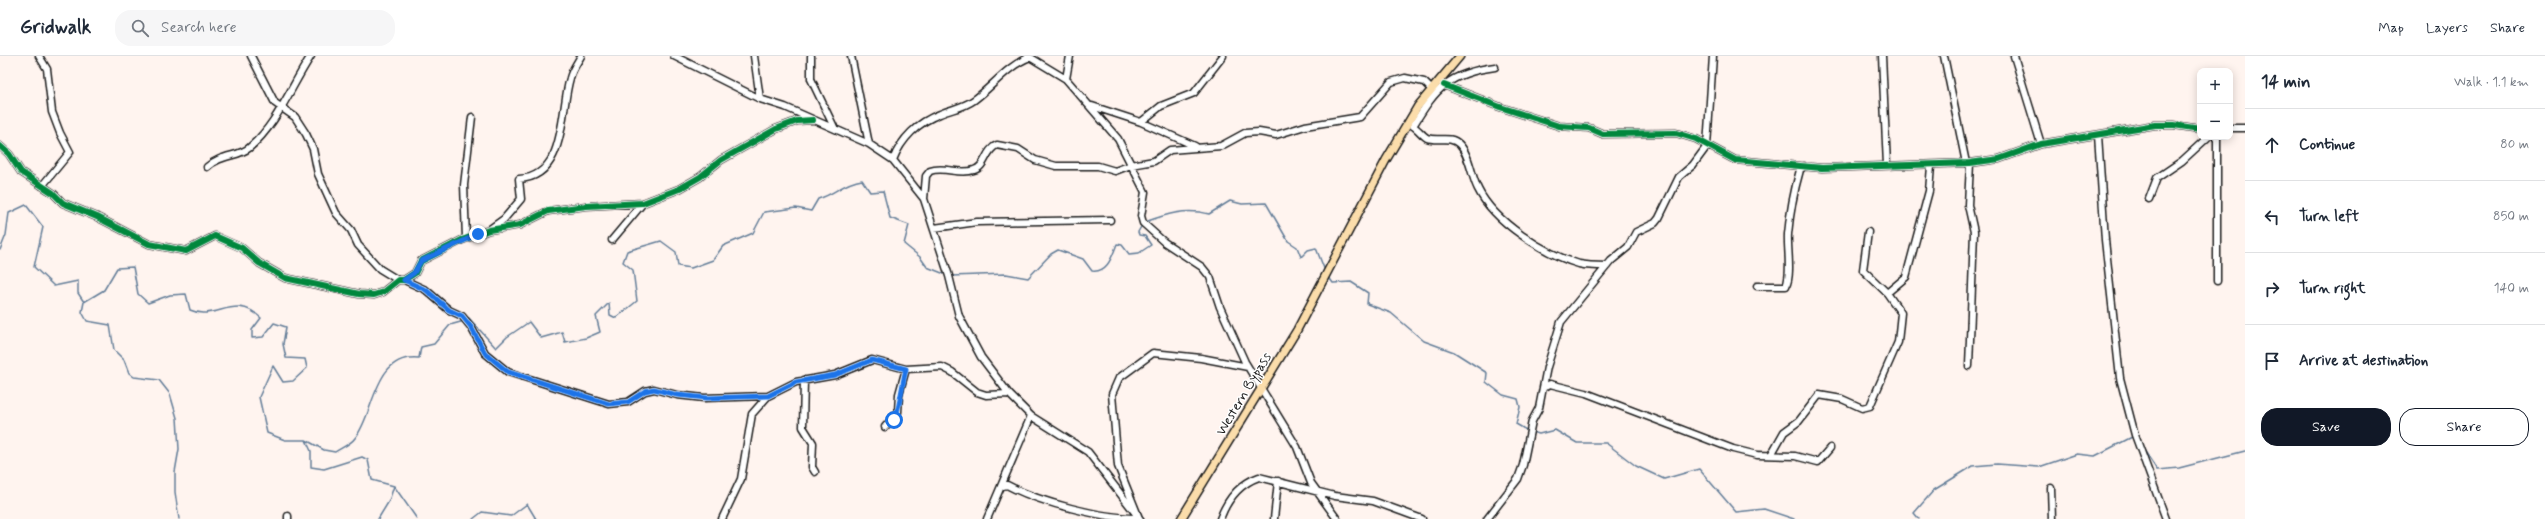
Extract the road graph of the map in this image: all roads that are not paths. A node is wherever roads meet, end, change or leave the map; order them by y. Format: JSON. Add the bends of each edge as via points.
{"nodes":[{"id":1,"x":40,"y":56,"type":"edge"},
{"id":2,"x":251,"y":56,"type":"edge"},
{"id":3,"x":311,"y":56,"type":"edge"},
{"id":4,"x":581,"y":56,"type":"edge"},
{"id":5,"x":674,"y":56,"type":"edge"},
{"id":6,"x":754,"y":56,"type":"edge"},
{"id":7,"x":811,"y":56,"type":"edge"},
{"id":8,"x":851,"y":56,"type":"edge"},
{"id":9,"x":1070,"y":56,"type":"edge"},
{"id":10,"x":1223,"y":56,"type":"edge"},
{"id":11,"x":1460,"y":56,"type":"edge"},
{"id":12,"x":1713,"y":56,"type":"edge"},
{"id":13,"x":1882,"y":56,"type":"edge"},
{"id":14,"x":1944,"y":56,"type":"edge"},
{"id":15,"x":2014,"y":56,"type":"edge"},
{"id":16,"x":1029,"y":57,"type":"edge"},
{"id":17,"x":1495,"y":67,"type":"dead end"},
{"id":18,"x":1066,"y":79,"type":"junction"},
{"id":19,"x":1444,"y":85,"type":"junction"},
{"id":20,"x":1431,"y":89,"type":"junction"},
{"id":21,"x":760,"y":99,"type":"junction"},
{"id":22,"x":1089,"y":104,"type":"junction"},
{"id":23,"x":280,"y":107,"type":"junction"},
{"id":24,"x":472,"y":117,"type":"dead end"},
{"id":25,"x":813,"y":120,"type":"junction"},
{"id":26,"x":1141,"y":122,"type":"junction"},
{"id":27,"x":834,"y":128,"type":"junction"},
{"id":28,"x":2233,"y":128,"type":"edge"},
{"id":29,"x":2245,"y":128,"type":"edge"},
{"id":30,"x":2197,"y":129,"type":"edge"},
{"id":31,"x":2098,"y":135,"type":"junction"},
{"id":32,"x":2205,"y":140,"type":"edge"},
{"id":33,"x":2217,"y":140,"type":"edge"},
{"id":34,"x":869,"y":144,"type":"junction"},
{"id":35,"x":2041,"y":144,"type":"junction"},
{"id":36,"x":0,"y":146,"type":"edge"},
{"id":37,"x":1196,"y":146,"type":"junction"},
{"id":38,"x":1707,"y":146,"type":"junction"},
{"id":39,"x":893,"y":160,"type":"junction"},
{"id":40,"x":1968,"y":163,"type":"junction"},
{"id":41,"x":1131,"y":165,"type":"junction"},
{"id":42,"x":1887,"y":165,"type":"junction"},
{"id":43,"x":1804,"y":166,"type":"junction"},
{"id":44,"x":1931,"y":166,"type":"junction"},
{"id":45,"x":207,"y":167,"type":"dead end"},
{"id":46,"x":42,"y":186,"type":"junction"},
{"id":47,"x":924,"y":199,"type":"junction"},
{"id":48,"x":2149,"y":199,"type":"dead end"},
{"id":49,"x":643,"y":203,"type":"junction"},
{"id":50,"x":504,"y":219,"type":"junction"},
{"id":51,"x":1110,"y":220,"type":"dead end"},
{"id":52,"x":511,"y":226,"type":"junction"},
{"id":53,"x":934,"y":228,"type":"junction"},
{"id":54,"x":489,"y":230,"type":"junction"},
{"id":55,"x":1868,"y":232,"type":"dead end"},
{"id":56,"x":466,"y":238,"type":"junction"},
{"id":57,"x":612,"y":240,"type":"dead end"},
{"id":58,"x":1606,"y":266,"type":"junction"},
{"id":59,"x":401,"y":280,"type":"junction"},
{"id":60,"x":2217,"y":281,"type":"dead end"},
{"id":61,"x":1757,"y":286,"type":"dead end"},
{"id":62,"x":1887,"y":293,"type":"junction"},
{"id":63,"x":1969,"y":366,"type":"dead end"},
{"id":64,"x":1248,"y":367,"type":"junction"},
{"id":65,"x":906,"y":369,"type":"junction"},
{"id":66,"x":804,"y":380,"type":"junction"},
{"id":67,"x":1543,"y":388,"type":"junction"},
{"id":68,"x":1262,"y":391,"type":"junction"},
{"id":69,"x":1008,"y":394,"type":"junction"},
{"id":70,"x":768,"y":396,"type":"junction"},
{"id":71,"x":1031,"y":416,"type":"junction"},
{"id":72,"x":885,"y":427,"type":"dead end"},
{"id":73,"x":1830,"y":448,"type":"dead end"},
{"id":74,"x":1771,"y":455,"type":"junction"},
{"id":75,"x":815,"y":472,"type":"dead end"},
{"id":76,"x":1278,"y":481,"type":"junction"},
{"id":77,"x":1003,"y":486,"type":"junction"},
{"id":78,"x":2051,"y":488,"type":"dead end"},
{"id":79,"x":1316,"y":490,"type":"junction"},
{"id":80,"x":722,"y":519,"type":"edge"},
{"id":81,"x":987,"y":519,"type":"edge"},
{"id":82,"x":1139,"y":519,"type":"edge"},
{"id":83,"x":1181,"y":519,"type":"edge"},
{"id":84,"x":1220,"y":519,"type":"edge"},
{"id":85,"x":1274,"y":519,"type":"edge"},
{"id":86,"x":1338,"y":519,"type":"edge"},
{"id":87,"x":1422,"y":519,"type":"edge"},
{"id":88,"x":1487,"y":519,"type":"edge"},
{"id":89,"x":2052,"y":519,"type":"edge"},
{"id":90,"x":2166,"y":519,"type":"edge"}],
"edges":[{"from":1,"to":46,"type":"street","via":[[47,69],[52,112],[70,152]]},
{"from":2,"to":23,"type":"street","via":[[271,96]]},
{"from":3,"to":23,"type":"street"},
{"from":4,"to":50,"type":"street","via":[[570,77],[560,140],[545,166],[536,175],[531,179],[519,179],[521,199]]},
{"from":5,"to":21,"type":"street"},
{"from":6,"to":21,"type":"street"},
{"from":7,"to":27,"type":"street","via":[[811,79]]},
{"from":8,"to":34,"type":"street"},
{"from":9,"to":18,"type":"street"},
{"from":10,"to":26,"type":"street","via":[[1194,93],[1161,106]]},
{"from":11,"to":20,"type":"main road"},
{"from":12,"to":38,"type":"street"},
{"from":13,"to":42,"type":"street"},
{"from":14,"to":40,"type":"street"},
{"from":15,"to":35,"type":"street"},
{"from":16,"to":18,"type":"street"},
{"from":16,"to":39,"type":"street","via":[[998,78],[973,101],[929,118],[921,124],[901,142]]},
{"from":17,"to":19,"type":"street","via":[[1453,78]]},
{"from":18,"to":22,"type":"street"},
{"from":19,"to":38,"type":"street","via":[[1559,126],[1589,128],[1603,134],[1676,133],[1696,139]]},
{"from":19,"to":58,"type":"street","via":[[1413,126],[1428,138],[1453,140],[1461,146],[1483,198],[1526,239],[1562,258],[1584,265]]},
{"from":20,"to":37,"type":"street","via":[[1424,82],[1397,79],[1391,82],[1360,117],[1305,126],[1276,135],[1245,133],[1221,146]]},
{"from":20,"to":68,"type":"main road","name":"Western Bypass","via":[[1386,160],[1324,280]]},
{"from":21,"to":25,"type":"street"},
{"from":22,"to":26,"type":"street"},
{"from":22,"to":41,"type":"street","via":[[1118,139]]},
{"from":23,"to":45,"type":"street","via":[[249,148],[220,158]]},
{"from":23,"to":59,"type":"street","via":[[295,117],[306,134],[313,149],[320,181],[336,213],[351,230],[358,245],[380,269]]},
{"from":24,"to":56,"type":"street","via":[[464,185]]},
{"from":25,"to":27,"type":"street"},
{"from":25,"to":49,"type":"street","via":[[797,121],[776,129],[721,160],[700,177],[679,189]]},
{"from":26,"to":37,"type":"street"},
{"from":27,"to":34,"type":"street"},
{"from":28,"to":29,"type":"street"},
{"from":30,"to":31,"type":"street","via":[[2155,125]]},
{"from":31,"to":35,"type":"street"},
{"from":31,"to":90,"type":"street","via":[[2105,240],[2120,378],[2135,435]]},
{"from":32,"to":48,"type":"street","via":[[2182,161],[2157,178]]},
{"from":33,"to":60,"type":"street"},
{"from":34,"to":39,"type":"street"},
{"from":35,"to":40,"type":"street","via":[[1999,159]]},
{"from":36,"to":46,"type":"street","via":[[22,172]]},
{"from":37,"to":41,"type":"street","via":[[1170,150],[1154,161]]},
{"from":38,"to":43,"type":"street","via":[[1735,160]]},
{"from":38,"to":58,"type":"street","via":[[1679,178],[1659,218],[1636,232],[1628,247]]},
{"from":39,"to":47,"type":"street"},
{"from":40,"to":44,"type":"street"},
{"from":40,"to":63,"type":"street","via":[[1968,204],[1974,232]]},
{"from":41,"to":47,"type":"street","via":[[1116,171],[1098,166],[1056,166],[1035,160],[1018,149],[997,145],[988,150],[981,165],[973,171],[930,171],[926,176]]},
{"from":41,"to":64,"type":"street","via":[[1145,192],[1141,216],[1143,223],[1150,231],[1207,272]]},
{"from":42,"to":43,"type":"street","via":[[1822,168]]},
{"from":42,"to":44,"type":"street"},
{"from":43,"to":61,"type":"street","via":[[1800,170],[1791,208],[1787,256],[1789,281],[1786,286]]},
{"from":44,"to":62,"type":"street","via":[[1929,191],[1906,277]]},
{"from":46,"to":59,"type":"street","via":[[63,203],[160,247],[186,251],[215,236],[242,248],[259,263],[285,278],[359,294],[378,294]]},
{"from":47,"to":53,"type":"street"},
{"from":49,"to":52,"type":"street","via":[[566,208],[536,215]]},
{"from":49,"to":57,"type":"street"},
{"from":50,"to":52,"type":"street"},
{"from":50,"to":54,"type":"street"},
{"from":51,"to":53,"type":"street","via":[[977,222]]},
{"from":52,"to":54,"type":"street"},
{"from":53,"to":69,"type":"street","via":[[963,327]]},
{"from":54,"to":56,"type":"street"},
{"from":55,"to":62,"type":"street","via":[[1863,270]]},
{"from":56,"to":59,"type":"street","via":[[421,261],[414,273]]},
{"from":58,"to":67,"type":"street","via":[[1561,322]]},
{"from":59,"to":70,"type":"street","via":[[426,290],[449,310],[462,316],[485,353],[495,363],[508,372],[532,380],[609,404],[628,402],[645,391],[654,389],[677,395],[707,398]]},
{"from":62,"to":74,"type":"street","via":[[1901,314],[1901,324],[1898,342],[1870,406],[1862,408],[1842,399],[1819,395],[1799,421],[1784,432]]},
{"from":64,"to":68,"type":"street"},
{"from":64,"to":82,"type":"street","via":[[1201,358],[1153,353],[1119,378],[1112,394],[1116,455]]},
{"from":65,"to":66,"type":"street","via":[[872,360],[839,374]]},
{"from":65,"to":69,"type":"street","via":[[942,367],[977,392],[986,395]]},
{"from":65,"to":72,"type":"street","via":[[899,394],[898,412]]},
{"from":66,"to":70,"type":"street"},
{"from":66,"to":75,"type":"street","via":[[803,422],[813,443],[812,467]]},
{"from":67,"to":74,"type":"street","via":[[1550,384],[1586,393],[1733,449]]},
{"from":67,"to":88,"type":"street","via":[[1518,479]]},
{"from":68,"to":79,"type":"street","via":[[1297,447],[1308,478]]},
{"from":68,"to":83,"type":"main road","name":"Western Bypass"},
{"from":69,"to":71,"type":"street"},
{"from":70,"to":80,"type":"street","via":[[752,414],[741,479]]},
{"from":71,"to":77,"type":"street"},
{"from":71,"to":82,"type":"street","via":[[1088,452]]},
{"from":73,"to":74,"type":"street","via":[[1818,462],[1794,456]]},
{"from":76,"to":79,"type":"street"},
{"from":76,"to":84,"type":"street","via":[[1259,477],[1242,485]]},
{"from":76,"to":85,"type":"street"},
{"from":77,"to":81,"type":"street"},
{"from":77,"to":82,"type":"street","via":[[1007,485],[1028,496],[1084,512]]},
{"from":78,"to":89,"type":"street"},
{"from":79,"to":86,"type":"street"},
{"from":79,"to":87,"type":"street","via":[[1373,501]]}]}
